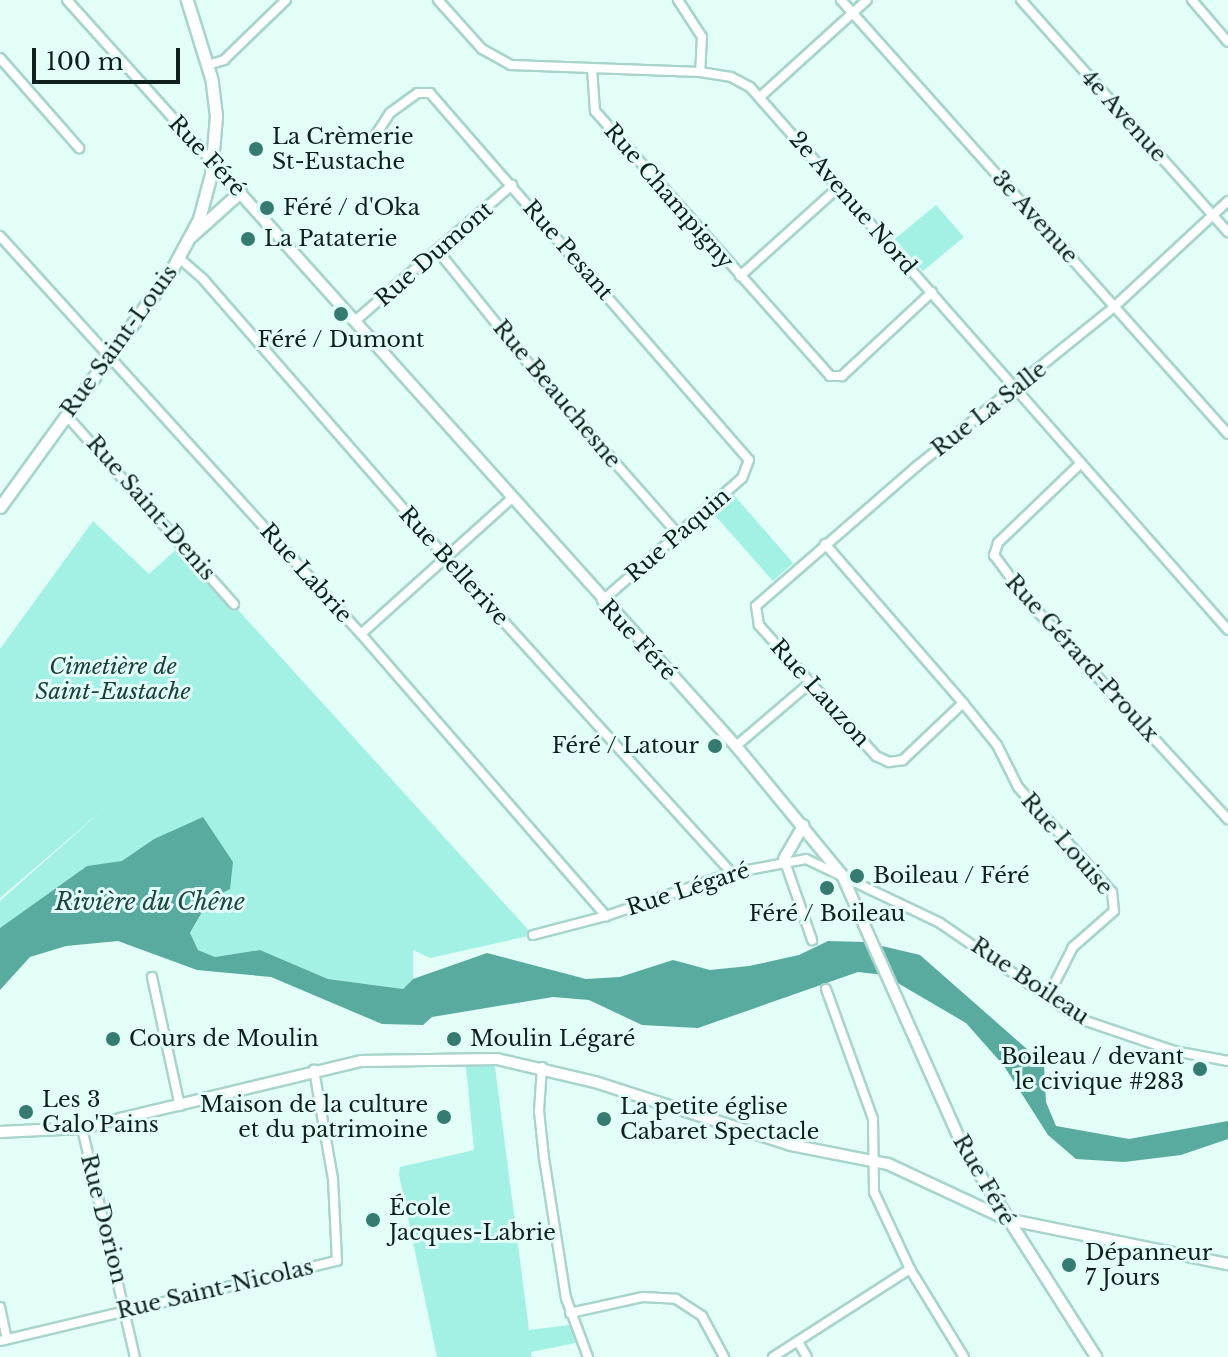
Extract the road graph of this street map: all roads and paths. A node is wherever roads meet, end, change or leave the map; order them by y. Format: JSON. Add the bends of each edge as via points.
{"nodes":[{"id":1,"x":67,"y":0,"type":"edge"},
{"id":2,"x":187,"y":0,"type":"edge"},
{"id":3,"x":286,"y":0,"type":"edge"},
{"id":4,"x":438,"y":0,"type":"edge"},
{"id":5,"x":678,"y":0,"type":"edge"},
{"id":6,"x":841,"y":0,"type":"edge"},
{"id":7,"x":867,"y":0,"type":"edge"},
{"id":8,"x":1021,"y":0,"type":"edge"},
{"id":9,"x":1192,"y":0,"type":"edge"},
{"id":10,"x":852,"y":13,"type":"junction"},
{"id":11,"x":1228,"y":42,"type":"edge"},
{"id":12,"x":0,"y":58,"type":"edge"},
{"id":13,"x":208,"y":65,"type":"junction"},
{"id":14,"x":592,"y":68,"type":"junction"},
{"id":15,"x":700,"y":72,"type":"junction"},
{"id":16,"x":760,"y":97,"type":"junction"},
{"id":17,"x":375,"y":136,"type":"dead end"},
{"id":18,"x":79,"y":148,"type":"dead end"},
{"id":19,"x":213,"y":163,"type":"junction"},
{"id":20,"x":512,"y":185,"type":"junction"},
{"id":21,"x":839,"y":187,"type":"junction"},
{"id":22,"x":240,"y":192,"type":"junction"},
{"id":23,"x":1228,"y":201,"type":"edge"},
{"id":24,"x":1212,"y":215,"type":"junction"},
{"id":25,"x":1228,"y":232,"type":"edge"},
{"id":26,"x":0,"y":236,"type":"edge"},
{"id":27,"x":190,"y":236,"type":"junction"},
{"id":28,"x":438,"y":251,"type":"junction"},
{"id":29,"x":179,"y":258,"type":"junction"},
{"id":30,"x":740,"y":276,"type":"junction"},
{"id":31,"x":932,"y":292,"type":"junction"},
{"id":32,"x":1115,"y":306,"type":"junction"},
{"id":33,"x":355,"y":321,"type":"junction"},
{"id":34,"x":109,"y":356,"type":"junction"},
{"id":35,"x":1016,"y":390,"type":"junction"},
{"id":36,"x":66,"y":415,"type":"junction"},
{"id":37,"x":1228,"y":434,"type":"edge"},
{"id":38,"x":1081,"y":463,"type":"junction"},
{"id":39,"x":748,"y":465,"type":"joint"},
{"id":40,"x":512,"y":498,"type":"junction"},
{"id":41,"x":0,"y":507,"type":"edge"},
{"id":42,"x":679,"y":535,"type":"junction"},
{"id":43,"x":825,"y":544,"type":"junction"},
{"id":44,"x":447,"y":559,"type":"junction"},
{"id":45,"x":602,"y":601,"type":"junction"},
{"id":46,"x":234,"y":604,"type":"dead end"},
{"id":47,"x":755,"y":618,"type":"joint"},
{"id":48,"x":1228,"y":630,"type":"edge"},
{"id":49,"x":361,"y":634,"type":"junction"},
{"id":50,"x":810,"y":683,"type":"junction"},
{"id":51,"x":963,"y":703,"type":"junction"},
{"id":52,"x":736,"y":746,"type":"junction"},
{"id":53,"x":1228,"y":819,"type":"edge"},
{"id":54,"x":804,"y":825,"type":"junction"},
{"id":55,"x":784,"y":859,"type":"junction"},
{"id":56,"x":732,"y":873,"type":"junction"},
{"id":57,"x":842,"y":875,"type":"junction"},
{"id":58,"x":606,"y":916,"type":"junction"},
{"id":59,"x":533,"y":935,"type":"dead end"},
{"id":60,"x":812,"y":940,"type":"dead end"},
{"id":61,"x":152,"y":977,"type":"dead end"},
{"id":62,"x":826,"y":989,"type":"dead end"},
{"id":63,"x":1048,"y":996,"type":"junction"},
{"id":64,"x":1228,"y":1061,"type":"edge"},
{"id":65,"x":542,"y":1067,"type":"junction"},
{"id":66,"x":314,"y":1070,"type":"junction"},
{"id":67,"x":180,"y":1106,"type":"junction"},
{"id":68,"x":82,"y":1128,"type":"junction"},
{"id":69,"x":0,"y":1132,"type":"edge"},
{"id":70,"x":873,"y":1160,"type":"junction"},
{"id":71,"x":1006,"y":1219,"type":"junction"},
{"id":72,"x":1228,"y":1264,"type":"edge"},
{"id":73,"x":910,"y":1269,"type":"junction"},
{"id":74,"x":0,"y":1307,"type":"edge"},
{"id":75,"x":126,"y":1309,"type":"junction"},
{"id":76,"x":570,"y":1313,"type":"junction"},
{"id":77,"x":4,"y":1340,"type":"edge"},
{"id":78,"x":798,"y":1342,"type":"junction"},
{"id":79,"x":135,"y":1357,"type":"edge"},
{"id":80,"x":588,"y":1357,"type":"edge"},
{"id":81,"x":724,"y":1357,"type":"edge"},
{"id":82,"x":773,"y":1357,"type":"edge"},
{"id":83,"x":807,"y":1357,"type":"edge"},
{"id":84,"x":964,"y":1357,"type":"edge"},
{"id":85,"x":1096,"y":1357,"type":"edge"}],
"edges":[{"from":1,"to":19,"type":"street","name":"Rue Féré"},
{"from":2,"to":13,"type":"main road","name":"Rue Saint-Louis"},
{"from":3,"to":13,"type":"street","via":[[224,60]]},
{"from":4,"to":14,"type":"street","name":"2e Avenue Nord","via":[[495,59]]},
{"from":5,"to":15,"type":"street","via":[[702,37]]},
{"from":6,"to":10,"type":"street","name":"3e Avenue"},
{"from":7,"to":10,"type":"street"},
{"from":8,"to":24,"type":"street","name":"4e Avenue"},
{"from":9,"to":11,"type":"street"},
{"from":10,"to":16,"type":"street"},
{"from":10,"to":32,"type":"street","name":"3e Avenue"},
{"from":12,"to":18,"type":"street"},
{"from":13,"to":19,"type":"main road","name":"Rue Saint-Louis","via":[[216,116]]},
{"from":14,"to":15,"type":"street","name":"2e Avenue Nord"},
{"from":14,"to":30,"type":"street","name":"Rue Champigny","via":[[595,111]]},
{"from":15,"to":16,"type":"street","name":"2e Avenue Nord","via":[[731,77]]},
{"from":16,"to":21,"type":"street","name":"2e Avenue Nord"},
{"from":17,"to":20,"type":"street","name":"Rue Pesant","via":[[390,113],[418,93],[430,93]]},
{"from":19,"to":22,"type":"street","name":"Rue Féré"},
{"from":19,"to":27,"type":"main road","name":"Rue Saint-Louis"},
{"from":20,"to":28,"type":"street","name":"Rue Dumont"},
{"from":20,"to":39,"type":"street","name":"Rue Pesant","via":[[744,450]]},
{"from":21,"to":30,"type":"street","name":"Rue Champigny"},
{"from":21,"to":31,"type":"street","name":"2e Avenue Nord"},
{"from":22,"to":27,"type":"main road"},
{"from":22,"to":33,"type":"street","name":"Rue Féré"},
{"from":23,"to":24,"type":"street","name":"Rue La Salle"},
{"from":24,"to":25,"type":"street","name":"4e Avenue"},
{"from":24,"to":32,"type":"street","name":"Rue La Salle"},
{"from":26,"to":34,"type":"street","name":"Rue Labrie"},
{"from":27,"to":29,"type":"main road","name":"Rue Saint-Louis"},
{"from":28,"to":33,"type":"street","name":"Rue Dumont"},
{"from":28,"to":42,"type":"street","name":"Rue Beauchesne","via":[[536,373]]},
{"from":29,"to":34,"type":"main road","name":"Rue Saint-Louis"},
{"from":29,"to":44,"type":"street","name":"Rue Bellerive"},
{"from":30,"to":31,"type":"street","name":"Rue Champigny","via":[[822,370],[837,378]]},
{"from":31,"to":35,"type":"street","name":"2e Avenue Nord"},
{"from":32,"to":35,"type":"street","name":"Rue La Salle"},
{"from":32,"to":37,"type":"street","name":"3e Avenue"},
{"from":33,"to":40,"type":"street","name":"Rue Féré"},
{"from":34,"to":36,"type":"main road","name":"Rue Saint-Louis"},
{"from":34,"to":49,"type":"street","name":"Rue Labrie"},
{"from":35,"to":38,"type":"street","name":"2e Avenue Nord"},
{"from":35,"to":43,"type":"street","name":"Rue La Salle"},
{"from":36,"to":41,"type":"main road","name":"Rue Saint-Louis"},
{"from":36,"to":46,"type":"street","name":"Rue Saint-Denis"},
{"from":38,"to":48,"type":"street","name":"2e Avenue Nord"},
{"from":38,"to":53,"type":"street","name":"Rue Gérard-Proulx","via":[[998,543],[994,555],[1028,601]]},
{"from":39,"to":42,"type":"street","name":"Rue Paquin","via":[[742,478]]},
{"from":40,"to":44,"type":"street"},
{"from":40,"to":45,"type":"street","name":"Rue Féré"},
{"from":42,"to":45,"type":"street","name":"Rue Paquin"},
{"from":43,"to":47,"type":"street","name":"Rue La Salle","via":[[756,606]]},
{"from":43,"to":51,"type":"street","name":"Rue Louise"},
{"from":44,"to":49,"type":"street"},
{"from":44,"to":56,"type":"street","name":"Rue Bellerive"},
{"from":45,"to":52,"type":"street","name":"Rue Féré"},
{"from":47,"to":50,"type":"street","name":"Rue Lauzon"},
{"from":49,"to":58,"type":"street","name":"Rue Labrie"},
{"from":50,"to":51,"type":"street","name":"Rue Lauzon","via":[[876,756],[889,762],[903,760]]},
{"from":50,"to":52,"type":"street"},
{"from":51,"to":63,"type":"street","name":"Rue Louise","via":[[997,745],[1018,787],[1115,901],[1114,911],[1073,947]]},
{"from":52,"to":54,"type":"street","name":"Rue Féré"},
{"from":54,"to":55,"type":"street"},
{"from":54,"to":57,"type":"street","name":"Rue Féré"},
{"from":55,"to":56,"type":"street","name":"Rue Légaré"},
{"from":55,"to":57,"type":"street","name":"Rue Légaré","via":[[806,859]]},
{"from":55,"to":60,"type":"street"},
{"from":56,"to":58,"type":"street","name":"Rue Légaré"},
{"from":57,"to":63,"type":"street","name":"Rue Boileau","via":[[940,923]]},
{"from":57,"to":71,"type":"street","name":"Rue Féré","via":[[965,1151]]},
{"from":58,"to":59,"type":"street","name":"Rue Légaré"},
{"from":61,"to":67,"type":"street"},
{"from":62,"to":70,"type":"street","via":[[873,1119]]},
{"from":63,"to":64,"type":"street","name":"Rue Boileau","via":[[1100,1026],[1174,1051]]},
{"from":65,"to":66,"type":"street","via":[[456,1057],[386,1059]]},
{"from":65,"to":70,"type":"street","via":[[791,1145]]},
{"from":65,"to":76,"type":"street","via":[[544,1158]]},
{"from":66,"to":67,"type":"street"},
{"from":66,"to":75,"type":"street","name":"Rue Saint-Nicolas","via":[[333,1179],[337,1261]]},
{"from":67,"to":68,"type":"street"},
{"from":68,"to":69,"type":"street"},
{"from":68,"to":75,"type":"street","name":"Rue Dorion"},
{"from":70,"to":71,"type":"street"},
{"from":70,"to":73,"type":"street","via":[[874,1192]]},
{"from":71,"to":72,"type":"street"},
{"from":71,"to":85,"type":"street","name":"Rue Féré"},
{"from":73,"to":78,"type":"street"},
{"from":73,"to":84,"type":"street"},
{"from":74,"to":77,"type":"street"},
{"from":75,"to":77,"type":"street","name":"Rue Saint-Nicolas"},
{"from":75,"to":79,"type":"street","name":"Rue Dorion"},
{"from":76,"to":80,"type":"street"},
{"from":76,"to":81,"type":"street","via":[[643,1297],[676,1299],[702,1316]]},
{"from":78,"to":82,"type":"street"},
{"from":78,"to":83,"type":"street"}]}
